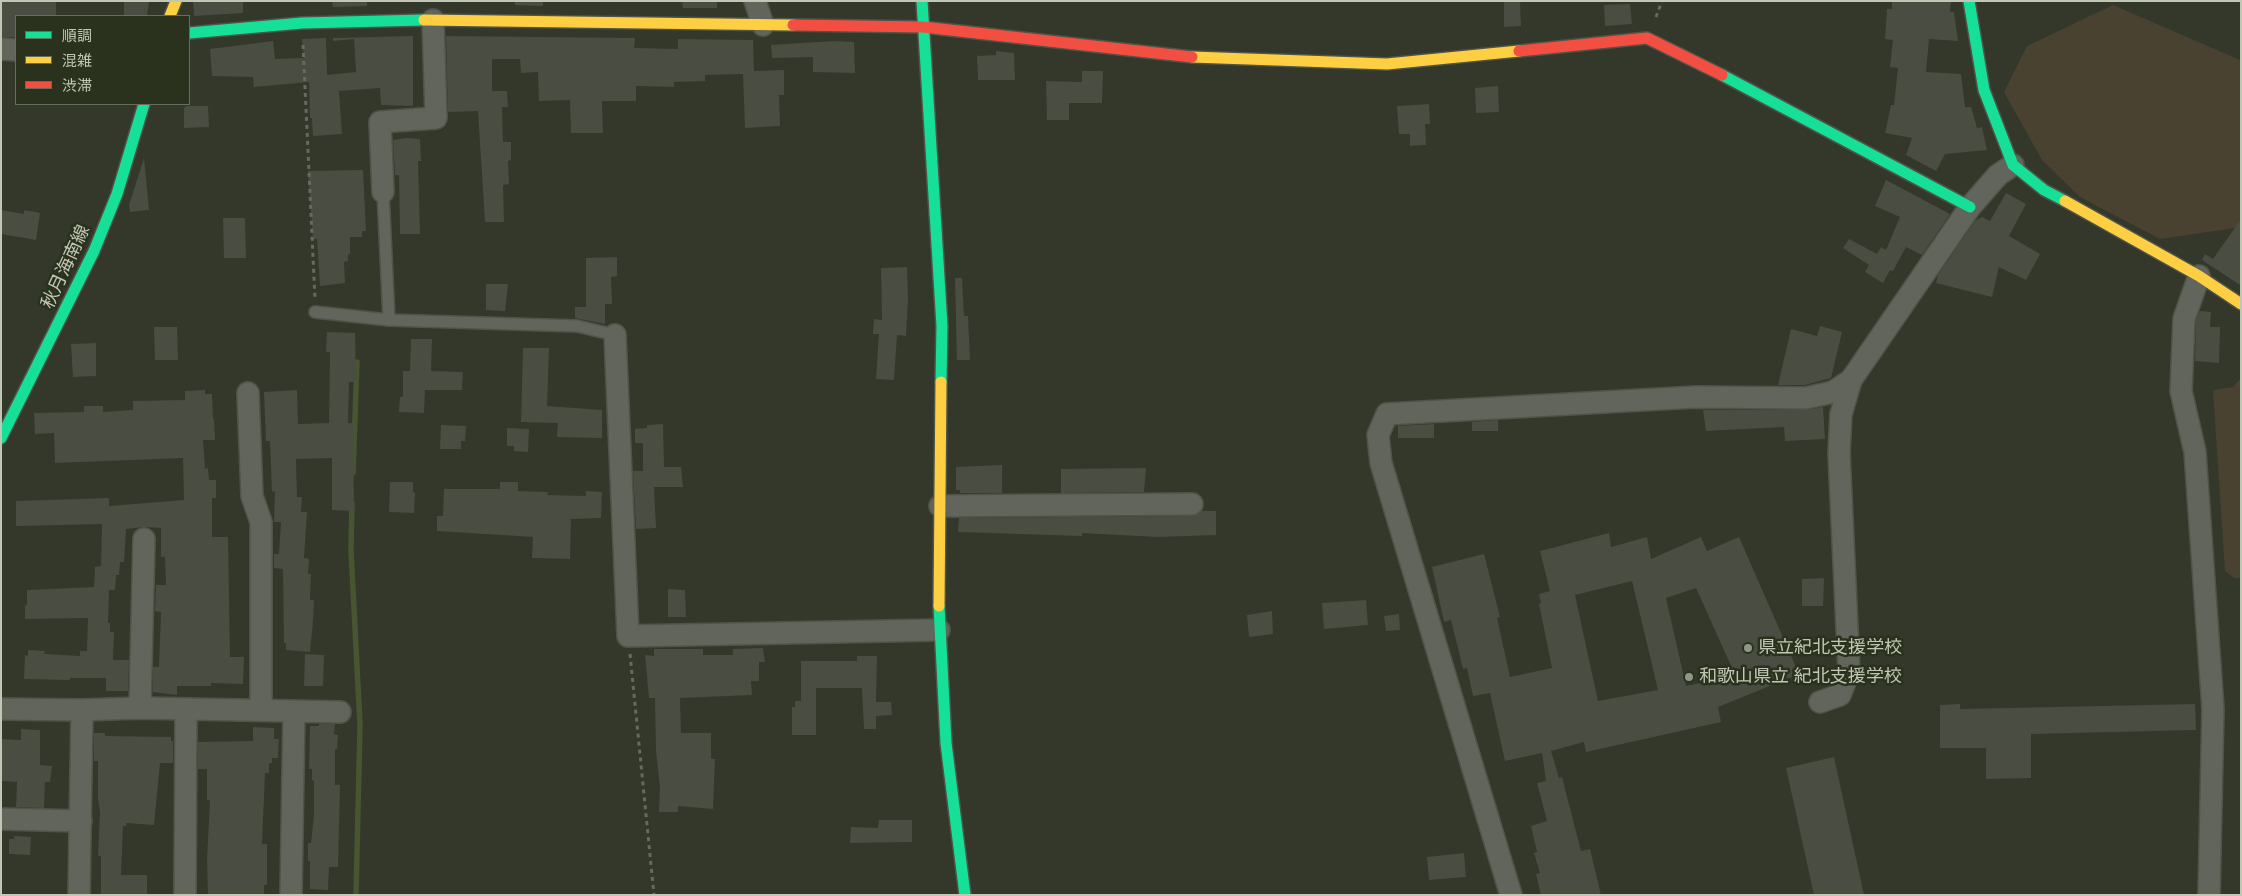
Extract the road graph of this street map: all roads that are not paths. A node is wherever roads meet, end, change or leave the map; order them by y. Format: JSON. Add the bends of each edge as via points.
{"nodes":[{"id":1,"x":176,"y":1,"type":"edge"},
{"id":2,"x":755,"y":1,"type":"edge"},
{"id":3,"x":922,"y":1,"type":"edge"},
{"id":4,"x":1969,"y":1,"type":"edge"},
{"id":5,"x":170,"y":15,"type":"edge"},
{"id":6,"x":433,"y":20,"type":"junction"},
{"id":7,"x":763,"y":25,"type":"junction"},
{"id":8,"x":923,"y":27,"type":"junction"},
{"id":9,"x":190,"y":33,"type":"edge"},
{"id":10,"x":1,"y":49,"type":"edge"},
{"id":11,"x":15,"y":50,"type":"edge"},
{"id":12,"x":144,"y":105,"type":"edge"},
{"id":13,"x":2013,"y":165,"type":"junction"},
{"id":14,"x":383,"y":192,"type":"joint"},
{"id":15,"x":1970,"y":208,"type":"junction"},
{"id":16,"x":2199,"y":276,"type":"junction"},
{"id":17,"x":2241,"y":304,"type":"edge"},
{"id":18,"x":315,"y":312,"type":"road end"},
{"id":19,"x":389,"y":320,"type":"junction"},
{"id":20,"x":615,"y":335,"type":"joint"},
{"id":21,"x":1850,"y":380,"type":"junction"},
{"id":22,"x":248,"y":392,"type":"dead end"},
{"id":23,"x":1,"y":438,"type":"edge"},
{"id":24,"x":1192,"y":504,"type":"dead end"},
{"id":25,"x":940,"y":506,"type":"junction"},
{"id":26,"x":144,"y":538,"type":"dead end"},
{"id":27,"x":939,"y":630,"type":"junction"},
{"id":28,"x":1820,"y":702,"type":"dead end"},
{"id":29,"x":140,"y":708,"type":"junction"},
{"id":30,"x":1,"y":709,"type":"edge"},
{"id":31,"x":186,"y":709,"type":"junction"},
{"id":32,"x":82,"y":710,"type":"junction"},
{"id":33,"x":261,"y":710,"type":"junction"},
{"id":34,"x":294,"y":711,"type":"junction"},
{"id":35,"x":340,"y":712,"type":"dead end"},
{"id":36,"x":1,"y":819,"type":"edge"},
{"id":37,"x":81,"y":821,"type":"junction"},
{"id":38,"x":79,"y":895,"type":"edge"},
{"id":39,"x":185,"y":895,"type":"edge"},
{"id":40,"x":290,"y":895,"type":"edge"},
{"id":41,"x":965,"y":895,"type":"edge"},
{"id":42,"x":1511,"y":895,"type":"edge"},
{"id":43,"x":2208,"y":895,"type":"edge"}],
"edges":[{"from":1,"to":5,"type":"street"},
{"from":2,"to":7,"type":"street"},
{"from":3,"to":8,"type":"street"},
{"from":4,"to":13,"type":"street","via":[[1984,90]]},
{"from":6,"to":7,"type":"street"},
{"from":6,"to":9,"type":"street","via":[[302,23]]},
{"from":6,"to":14,"type":"street","via":[[436,118],[380,122]]},
{"from":7,"to":8,"type":"street"},
{"from":8,"to":15,"type":"street","via":[[1206,59],[1387,64],[1647,38],[1700,63]]},
{"from":8,"to":25,"type":"street","via":[[942,326]]},
{"from":10,"to":11,"type":"street"},
{"from":12,"to":23,"type":"street","name":"秋月海南線","via":[[117,194],[94,251]]},
{"from":13,"to":15,"type":"street","via":[[1998,175]]},
{"from":13,"to":16,"type":"street","via":[[2044,190]]},
{"from":14,"to":19,"type":"lane"},
{"from":15,"to":21,"type":"street"},
{"from":16,"to":17,"type":"street"},
{"from":16,"to":43,"type":"street","via":[[2184,318],[2182,391],[2195,452],[2212,709]]},
{"from":18,"to":19,"type":"lane"},
{"from":19,"to":20,"type":"lane","via":[[577,326]]},
{"from":20,"to":27,"type":"street","via":[[628,636]]},
{"from":21,"to":28,"type":"street","via":[[1841,414],[1839,453],[1850,672],[1840,694]]},
{"from":21,"to":42,"type":"street","via":[[1833,392],[1806,398],[1696,397],[1387,414],[1378,435],[1381,463]]},
{"from":22,"to":33,"type":"street","via":[[252,496],[261,522]]},
{"from":24,"to":25,"type":"street"},
{"from":25,"to":27,"type":"street"},
{"from":26,"to":29,"type":"street"},
{"from":27,"to":41,"type":"street","via":[[946,743]]},
{"from":29,"to":31,"type":"street"},
{"from":29,"to":32,"type":"street"},
{"from":30,"to":32,"type":"street"},
{"from":31,"to":33,"type":"street"},
{"from":31,"to":39,"type":"street"},
{"from":32,"to":37,"type":"street"},
{"from":33,"to":34,"type":"street"},
{"from":34,"to":35,"type":"street"},
{"from":34,"to":40,"type":"street"},
{"from":36,"to":37,"type":"street"},
{"from":37,"to":38,"type":"street"}]}
